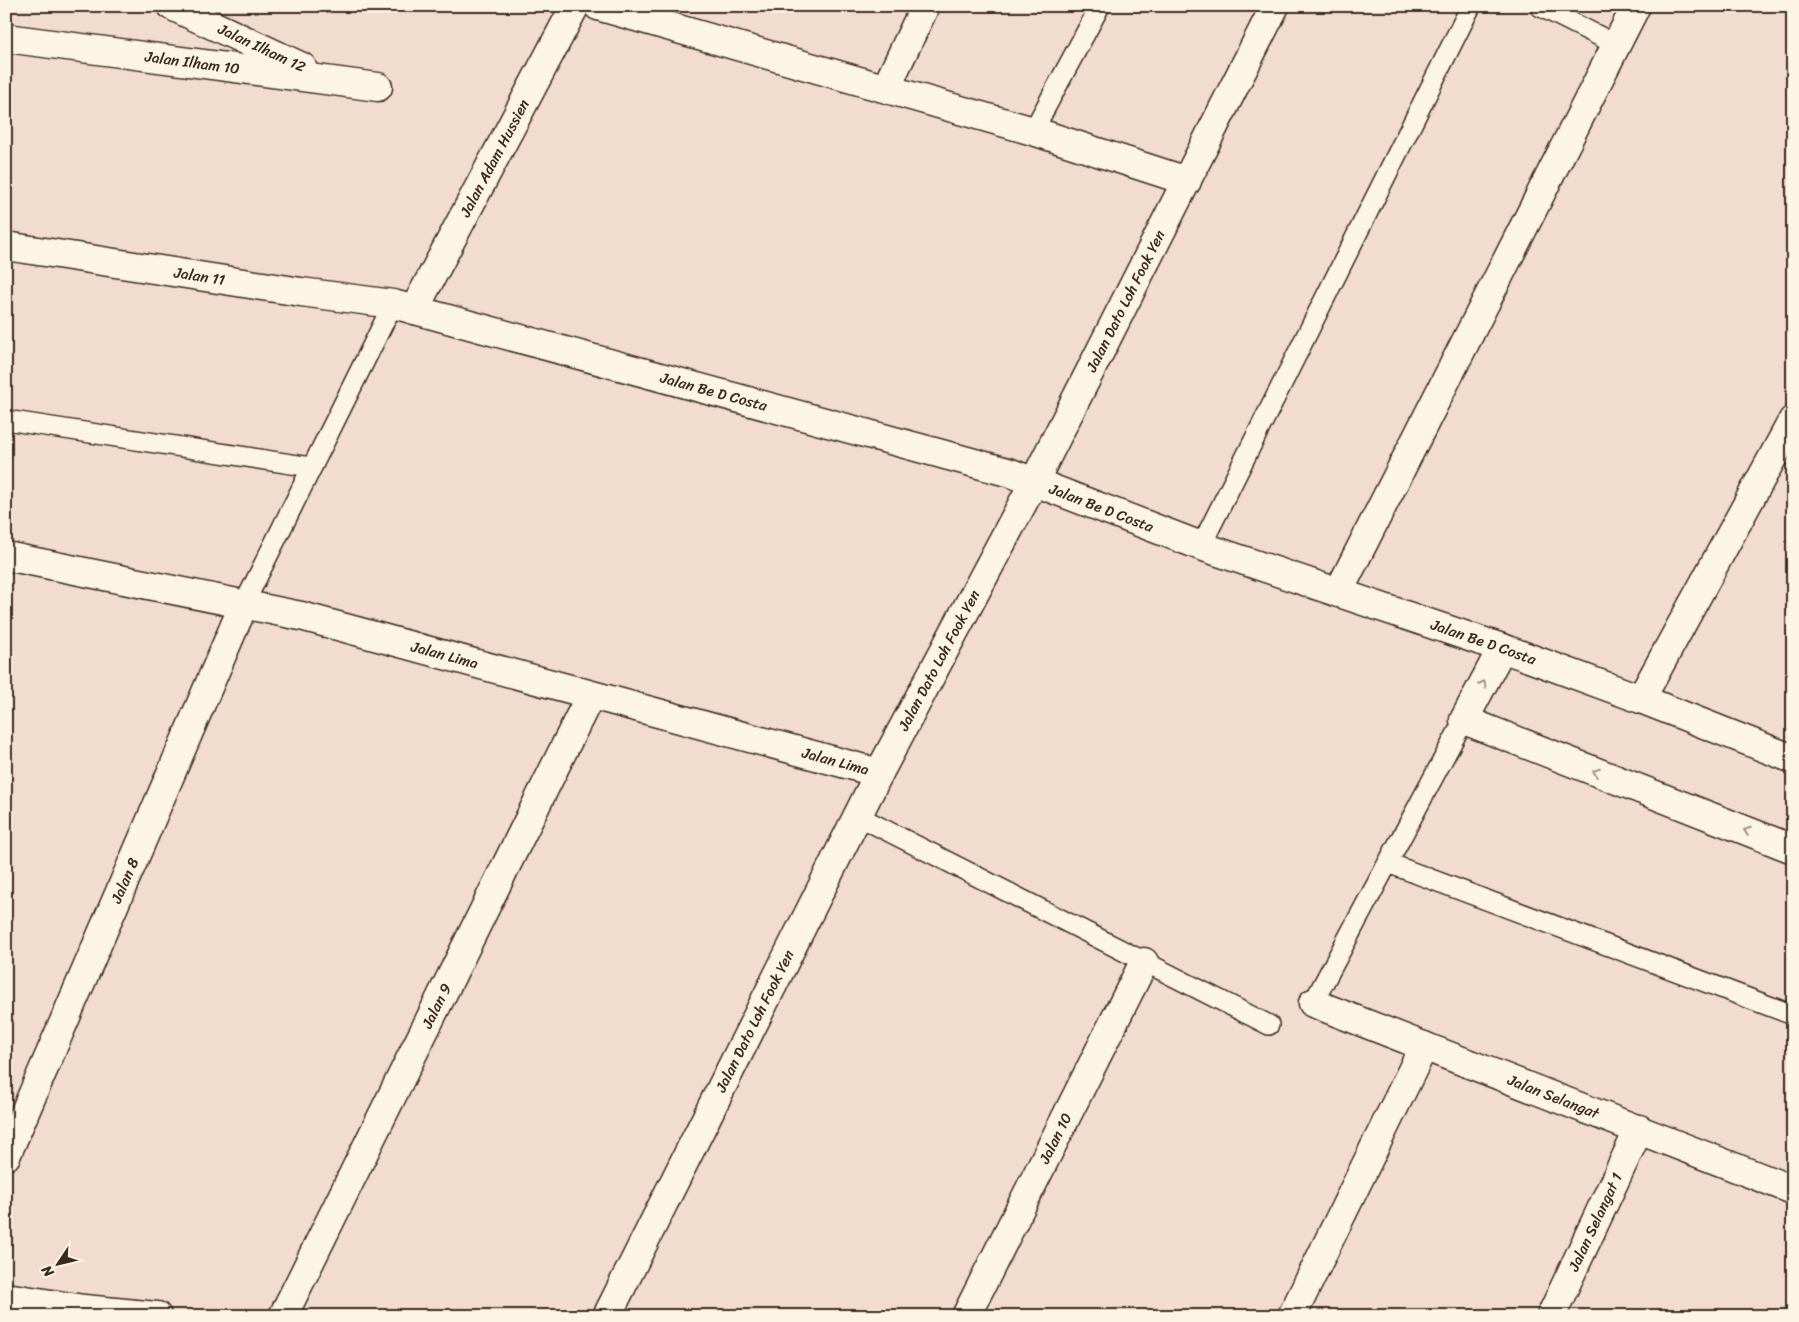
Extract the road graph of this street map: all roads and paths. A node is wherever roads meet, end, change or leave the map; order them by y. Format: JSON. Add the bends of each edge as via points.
{"nodes":[{"id":1,"x":172,"y":6,"type":"edge"},
{"id":2,"x":598,"y":6,"type":"edge"},
{"id":3,"x":925,"y":6,"type":"edge"},
{"id":4,"x":1100,"y":6,"type":"edge"},
{"id":5,"x":1275,"y":6,"type":"edge"},
{"id":6,"x":1471,"y":6,"type":"edge"},
{"id":7,"x":1539,"y":6,"type":"edge"},
{"id":8,"x":1636,"y":6,"type":"edge"},
{"id":9,"x":566,"y":9,"type":"edge"},
{"id":10,"x":6,"y":38,"type":"edge"},
{"id":11,"x":1617,"y":45,"type":"junction"},
{"id":12,"x":325,"y":78,"type":"junction"},
{"id":13,"x":378,"y":87,"type":"dead end"},
{"id":14,"x":886,"y":88,"type":"junction"},
{"id":15,"x":1033,"y":131,"type":"junction"},
{"id":16,"x":1187,"y":181,"type":"junction"},
{"id":17,"x":6,"y":246,"type":"edge"},
{"id":18,"x":404,"y":307,"type":"junction"},
{"id":19,"x":6,"y":420,"type":"edge"},
{"id":20,"x":1793,"y":420,"type":"edge"},
{"id":21,"x":311,"y":467,"type":"junction"},
{"id":22,"x":1034,"y":482,"type":"junction"},
{"id":23,"x":1202,"y":546,"type":"junction"},
{"id":24,"x":6,"y":556,"type":"edge"},
{"id":25,"x":1338,"y":594,"type":"junction"},
{"id":26,"x":244,"y":604,"type":"junction"},
{"id":27,"x":1502,"y":648,"type":"junction"},
{"id":28,"x":590,"y":696,"type":"junction"},
{"id":29,"x":1641,"y":699,"type":"junction"},
{"id":30,"x":1464,"y":720,"type":"junction"},
{"id":31,"x":1793,"y":759,"type":"edge"},
{"id":32,"x":879,"y":774,"type":"junction"},
{"id":33,"x":858,"y":816,"type":"junction"},
{"id":34,"x":1793,"y":849,"type":"edge"},
{"id":35,"x":1388,"y":863,"type":"junction"},
{"id":36,"x":1144,"y":962,"type":"junction"},
{"id":37,"x":1313,"y":1003,"type":"joint"},
{"id":38,"x":1793,"y":1015,"type":"edge"},
{"id":39,"x":1269,"y":1026,"type":"dead end"},
{"id":40,"x":1424,"y":1046,"type":"junction"},
{"id":41,"x":1639,"y":1129,"type":"junction"},
{"id":42,"x":6,"y":1156,"type":"edge"},
{"id":43,"x":1793,"y":1190,"type":"edge"},
{"id":44,"x":6,"y":1297,"type":"edge"},
{"id":45,"x":83,"y":1312,"type":"edge"},
{"id":46,"x":157,"y":1316,"type":"edge"},
{"id":47,"x":283,"y":1316,"type":"edge"},
{"id":48,"x":607,"y":1316,"type":"edge"},
{"id":49,"x":966,"y":1316,"type":"edge"},
{"id":50,"x":1292,"y":1316,"type":"edge"},
{"id":51,"x":1551,"y":1316,"type":"edge"}],
"edges":[{"from":1,"to":12,"type":"street","name":"Jalan Ilham 12"},
{"from":2,"to":14,"type":"street"},
{"from":3,"to":14,"type":"street"},
{"from":4,"to":15,"type":"lane"},
{"from":5,"to":16,"type":"street","name":"Jalan Dato Loh Fook Yen"},
{"from":6,"to":23,"type":"lane"},
{"from":7,"to":11,"type":"lane"},
{"from":8,"to":11,"type":"street"},
{"from":9,"to":18,"type":"street","name":"Jalan Adam Hussien"},
{"from":10,"to":12,"type":"street","name":"Jalan Ilham 10"},
{"from":11,"to":25,"type":"street"},
{"from":12,"to":13,"type":"street","name":"Jalan Ilham 10"},
{"from":14,"to":15,"type":"street"},
{"from":15,"to":16,"type":"street"},
{"from":16,"to":22,"type":"street","name":"Jalan Dato Loh Fook Yen"},
{"from":17,"to":18,"type":"street","name":"Jalan 11"},
{"from":18,"to":21,"type":"lane"},
{"from":18,"to":22,"type":"street","name":"Jalan Be D Costa","via":[[1011,473]]},
{"from":19,"to":21,"type":"lane"},
{"from":20,"to":29,"type":"street"},
{"from":21,"to":26,"type":"lane"},
{"from":22,"to":23,"type":"street","name":"Jalan Be D Costa"},
{"from":22,"to":32,"type":"street","name":"Jalan Dato Loh Fook Yen"},
{"from":23,"to":25,"type":"street","name":"Jalan Be D Costa"},
{"from":24,"to":26,"type":"street","name":"Jalan Lima"},
{"from":25,"to":27,"type":"street","name":"Jalan Be D Costa"},
{"from":26,"to":28,"type":"street","name":"Jalan Lima","via":[[301,616]]},
{"from":26,"to":42,"type":"street","name":"Jalan 8"},
{"from":27,"to":29,"type":"street","name":"Jalan Be D Costa"},
{"from":30,"to":27,"type":"street","one_way":true},
{"from":28,"to":32,"type":"street","name":"Jalan Lima"},
{"from":28,"to":47,"type":"street","name":"Jalan 9"},
{"from":29,"to":31,"type":"street","name":"Jalan Be D Costa"},
{"from":34,"to":30,"type":"street","one_way":true},
{"from":30,"to":35,"type":"lane"},
{"from":32,"to":33,"type":"street","name":"Jalan Dato Loh Fook Yen"},
{"from":33,"to":36,"type":"lane"},
{"from":33,"to":48,"type":"street","name":"Jalan Dato Loh Fook Yen"},
{"from":35,"to":37,"type":"lane"},
{"from":35,"to":38,"type":"lane"},
{"from":36,"to":39,"type":"lane"},
{"from":36,"to":49,"type":"street","name":"Jalan 10"},
{"from":37,"to":40,"type":"street","name":"Jalan Selangat"},
{"from":40,"to":41,"type":"street","name":"Jalan Selangat"},
{"from":40,"to":50,"type":"street"},
{"from":41,"to":43,"type":"street","name":"Jalan Selangat"},
{"from":41,"to":51,"type":"street","name":"Jalan Selangat 1"},
{"from":44,"to":45,"type":"street"},
{"from":45,"to":46,"type":"street"}]}
